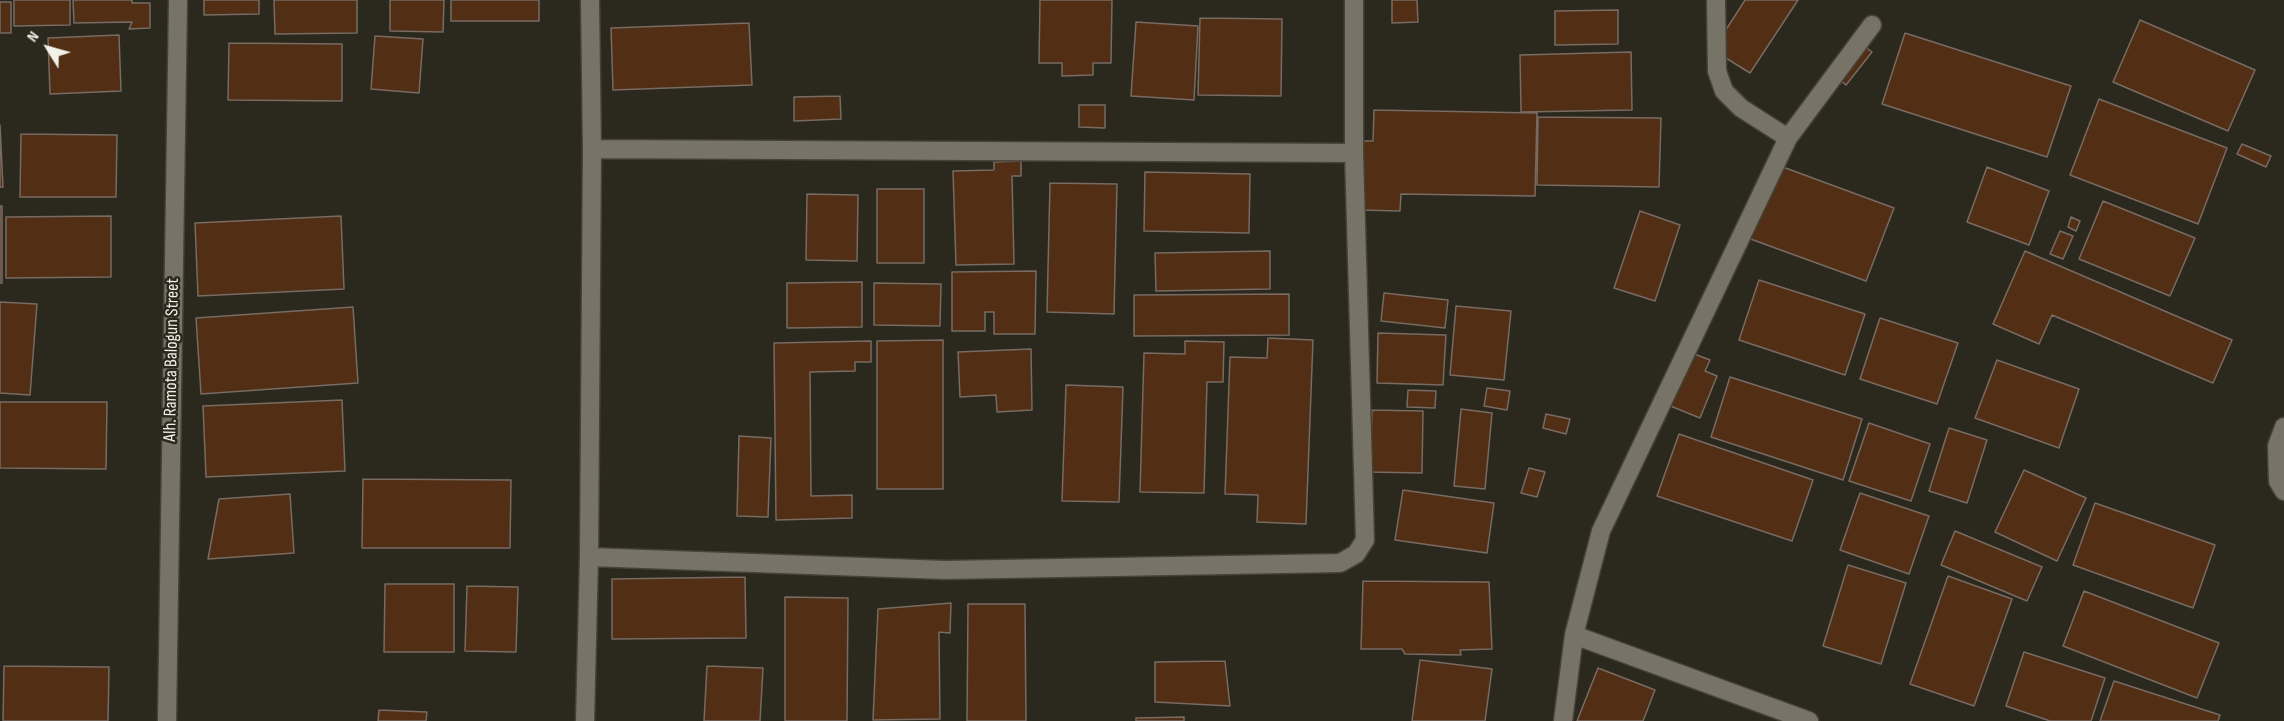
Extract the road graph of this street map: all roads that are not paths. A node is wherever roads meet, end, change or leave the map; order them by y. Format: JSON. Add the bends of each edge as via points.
{"nodes":[{"id":1,"x":178,"y":0,"type":"edge"},
{"id":2,"x":590,"y":0,"type":"edge"},
{"id":3,"x":1354,"y":0,"type":"edge"},
{"id":4,"x":1716,"y":0,"type":"edge"},
{"id":5,"x":1872,"y":25,"type":"dead end"},
{"id":6,"x":1788,"y":138,"type":"junction"},
{"id":7,"x":592,"y":149,"type":"junction"},
{"id":8,"x":1354,"y":153,"type":"junction"},
{"id":9,"x":2284,"y":427,"type":"edge"},
{"id":10,"x":2284,"y":491,"type":"edge"},
{"id":11,"x":589,"y":557,"type":"junction"},
{"id":12,"x":1574,"y":635,"type":"junction"},
{"id":13,"x":167,"y":721,"type":"edge"},
{"id":14,"x":585,"y":721,"type":"edge"},
{"id":15,"x":1563,"y":721,"type":"edge"},
{"id":16,"x":1809,"y":721,"type":"edge"}],
"edges":[{"from":1,"to":13,"type":"street","name":"Alh. Ramota Balogun Street"},
{"from":2,"to":7,"type":"street"},
{"from":3,"to":8,"type":"street"},
{"from":4,"to":6,"type":"street","via":[[1718,71],[1724,92],[1741,108]]},
{"from":5,"to":6,"type":"street"},
{"from":6,"to":12,"type":"street","via":[[1601,531]]},
{"from":7,"to":8,"type":"street"},
{"from":7,"to":11,"type":"street"},
{"from":8,"to":11,"type":"street","via":[[1365,540],[1356,554],[1340,563],[945,570]]},
{"from":9,"to":10,"type":"street","via":[[2277,446],[2278,481]]},
{"from":11,"to":14,"type":"street"},
{"from":12,"to":15,"type":"street"},
{"from":12,"to":16,"type":"street"}]}
